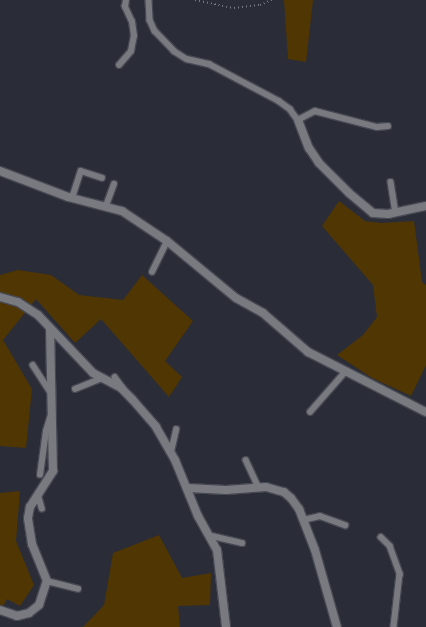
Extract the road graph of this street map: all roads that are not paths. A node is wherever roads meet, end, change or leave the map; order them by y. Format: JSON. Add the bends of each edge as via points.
{"nodes":[{"id":1,"x":126,"y":0,"type":"edge"},
{"id":2,"x":149,"y":0,"type":"edge"},
{"id":3,"x":119,"y":65,"type":"dead end"},
{"id":4,"x":298,"y":120,"type":"junction"},
{"id":5,"x":388,"y":126,"type":"dead end"},
{"id":6,"x":0,"y":171,"type":"edge"},
{"id":7,"x":102,"y":178,"type":"dead end"},
{"id":8,"x":391,"y":182,"type":"dead end"},
{"id":9,"x":114,"y":184,"type":"dead end"},
{"id":10,"x":72,"y":198,"type":"junction"},
{"id":11,"x":106,"y":206,"type":"junction"},
{"id":12,"x":426,"y":206,"type":"edge"},
{"id":13,"x":396,"y":212,"type":"junction"},
{"id":14,"x":168,"y":241,"type":"junction"},
{"id":15,"x":152,"y":272,"type":"dead end"},
{"id":16,"x":0,"y":297,"type":"edge"},
{"id":17,"x":50,"y":330,"type":"junction"},
{"id":18,"x":33,"y":364,"type":"dead end"},
{"id":19,"x":345,"y":372,"type":"junction"},
{"id":20,"x":115,"y":377,"type":"dead end"},
{"id":21,"x":100,"y":379,"type":"junction"},
{"id":22,"x":75,"y":389,"type":"dead end"},
{"id":23,"x":53,"y":395,"type":"junction"},
{"id":24,"x":132,"y":399,"type":"junction"},
{"id":25,"x":53,"y":412,"type":"junction"},
{"id":26,"x":310,"y":412,"type":"dead end"},
{"id":27,"x":426,"y":412,"type":"edge"},
{"id":28,"x":176,"y":430,"type":"dead end"},
{"id":29,"x":171,"y":452,"type":"junction"},
{"id":30,"x":246,"y":460,"type":"dead end"},
{"id":31,"x":40,"y":475,"type":"dead end"},
{"id":32,"x":188,"y":488,"type":"junction"},
{"id":33,"x":259,"y":488,"type":"junction"},
{"id":34,"x":38,"y":494,"type":"junction"},
{"id":35,"x":42,"y":508,"type":"dead end"},
{"id":36,"x":303,"y":520,"type":"junction"},
{"id":37,"x":345,"y":525,"type":"dead end"},
{"id":38,"x":212,"y":536,"type":"junction"},
{"id":39,"x":381,"y":537,"type":"dead end"},
{"id":40,"x":242,"y":543,"type":"dead end"},
{"id":41,"x":47,"y":581,"type":"junction"},
{"id":42,"x":78,"y":590,"type":"dead end"},
{"id":43,"x":0,"y":610,"type":"edge"},
{"id":44,"x":334,"y":625,"type":"edge"},
{"id":45,"x":226,"y":627,"type":"edge"},
{"id":46,"x":394,"y":627,"type":"edge"}],
"edges":[{"from":1,"to":3,"type":"lane","via":[[125,7],[132,22],[134,36],[131,51]]},
{"from":2,"to":4,"type":"lane","via":[[150,20],[155,30],[174,51],[187,59],[209,64],[279,101],[290,109]]},
{"from":4,"to":5,"type":"lane","via":[[315,111],[377,127]]},
{"from":4,"to":13,"type":"street","via":[[309,148],[349,193],[373,213]]},
{"from":6,"to":10,"type":"street"},
{"from":7,"to":10,"type":"lane","via":[[81,171]]},
{"from":8,"to":13,"type":"lane"},
{"from":9,"to":11,"type":"lane"},
{"from":10,"to":11,"type":"street"},
{"from":11,"to":14,"type":"street","via":[[122,211]]},
{"from":12,"to":13,"type":"street"},
{"from":14,"to":15,"type":"lane"},
{"from":14,"to":19,"type":"street","via":[[236,298],[263,313],[308,352]]},
{"from":16,"to":17,"type":"street","via":[[28,307]]},
{"from":17,"to":21,"type":"street"},
{"from":17,"to":23,"type":"street"},
{"from":18,"to":23,"type":"lane"},
{"from":19,"to":26,"type":"lane"},
{"from":19,"to":27,"type":"street"},
{"from":20,"to":24,"type":"lane"},
{"from":21,"to":22,"type":"lane"},
{"from":21,"to":24,"type":"street","via":[[121,388]]},
{"from":23,"to":25,"type":"street"},
{"from":24,"to":29,"type":"street","via":[[156,427]]},
{"from":25,"to":31,"type":"lane","via":[[46,431]]},
{"from":25,"to":34,"type":"street","via":[[53,471]]},
{"from":28,"to":29,"type":"lane"},
{"from":29,"to":32,"type":"street"},
{"from":30,"to":33,"type":"lane"},
{"from":32,"to":33,"type":"street"},
{"from":32,"to":38,"type":"street","via":[[198,516]]},
{"from":33,"to":36,"type":"street","via":[[284,492],[299,509]]},
{"from":34,"to":35,"type":"lane"},
{"from":34,"to":41,"type":"street","via":[[30,507],[28,530]]},
{"from":36,"to":37,"type":"lane","via":[[320,516]]},
{"from":36,"to":44,"type":"street","via":[[330,600]]},
{"from":38,"to":40,"type":"lane"},
{"from":38,"to":45,"type":"street","via":[[218,556]]},
{"from":39,"to":46,"type":"lane","via":[[390,546],[400,574]]},
{"from":41,"to":42,"type":"lane"},
{"from":41,"to":43,"type":"street","via":[[39,605],[29,613],[17,616]]}]}
